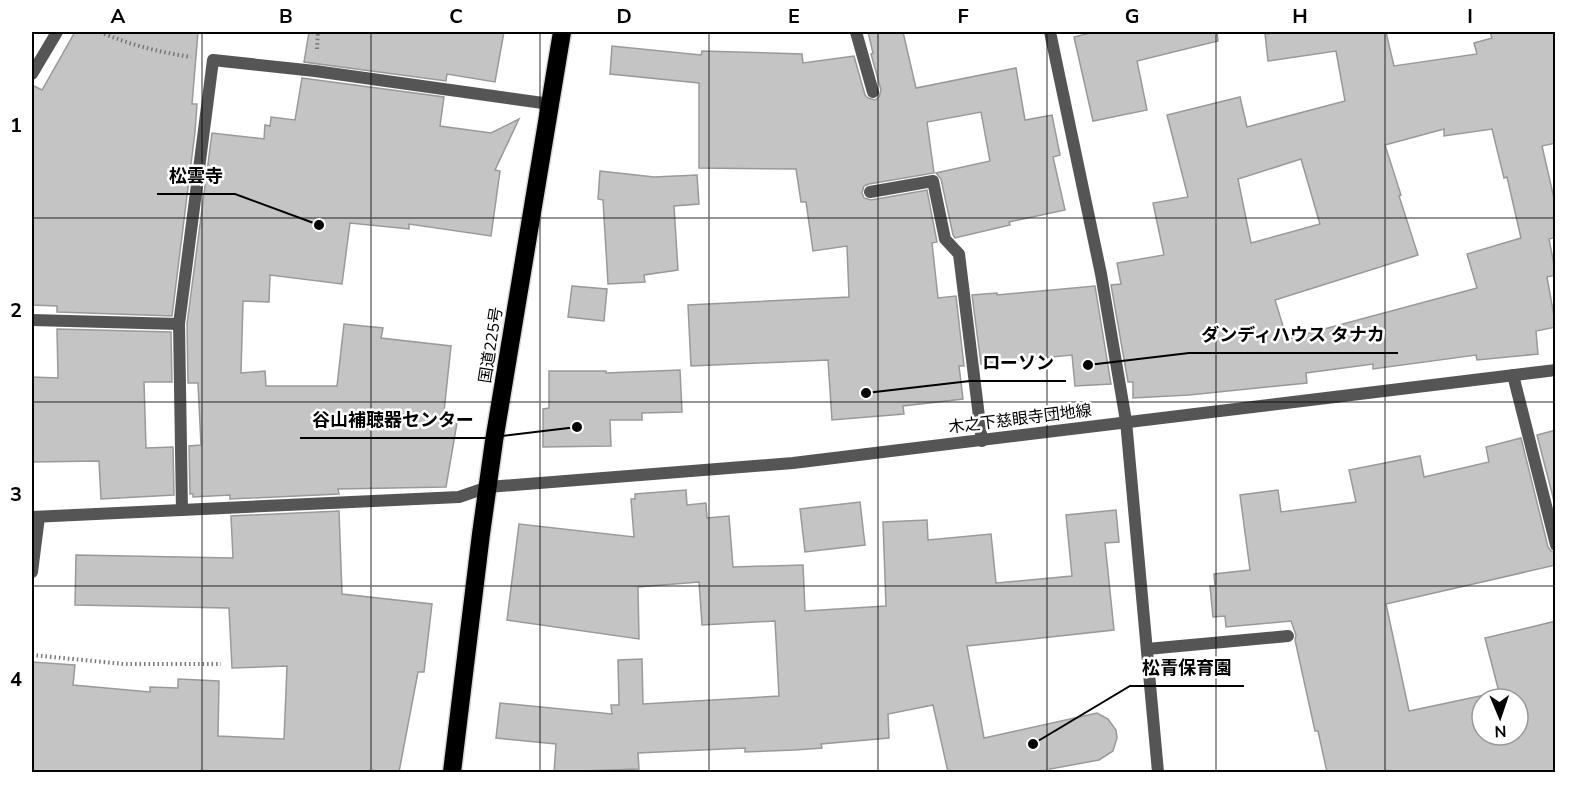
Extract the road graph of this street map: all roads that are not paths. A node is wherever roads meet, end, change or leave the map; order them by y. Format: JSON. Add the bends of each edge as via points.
{"nodes":[{"id":1,"x":57,"y":32,"type":"edge"},
{"id":2,"x":562,"y":32,"type":"edge"},
{"id":3,"x":856,"y":32,"type":"edge"},
{"id":4,"x":1050,"y":32,"type":"edge"},
{"id":5,"x":32,"y":74,"type":"edge"},
{"id":6,"x":873,"y":92,"type":"dead end"},
{"id":7,"x":550,"y":104,"type":"junction"},
{"id":8,"x":870,"y":192,"type":"dead end"},
{"id":9,"x":32,"y":320,"type":"edge"},
{"id":10,"x":179,"y":324,"type":"junction"},
{"id":11,"x":1556,"y":370,"type":"edge"},
{"id":12,"x":1513,"y":375,"type":"junction"},
{"id":13,"x":1126,"y":421,"type":"junction"},
{"id":14,"x":982,"y":441,"type":"junction"},
{"id":15,"x":488,"y":487,"type":"junction"},
{"id":16,"x":182,"y":510,"type":"junction"},
{"id":17,"x":35,"y":517,"type":"edge"},
{"id":18,"x":1556,"y":545,"type":"edge"},
{"id":19,"x":32,"y":572,"type":"edge"},
{"id":20,"x":1288,"y":636,"type":"dead end"},
{"id":21,"x":1147,"y":649,"type":"junction"},
{"id":22,"x":452,"y":772,"type":"edge"},
{"id":23,"x":1158,"y":772,"type":"edge"}],
"edges":[{"from":1,"to":5,"type":"street"},
{"from":2,"to":7,"type":"highway","name":"国道225号"},
{"from":3,"to":6,"type":"street"},
{"from":4,"to":13,"type":"street","via":[[1101,274]]},
{"from":7,"to":10,"type":"street","via":[[315,70],[213,60]]},
{"from":7,"to":15,"type":"highway","name":"国道225号"},
{"from":8,"to":14,"type":"street","via":[[933,181],[945,239],[959,254]]},
{"from":9,"to":10,"type":"street"},
{"from":10,"to":16,"type":"street"},
{"from":11,"to":12,"type":"street","name":"木之下慈眼寺団地線"},
{"from":12,"to":13,"type":"street","name":"木之下慈眼寺団地線"},
{"from":12,"to":18,"type":"street"},
{"from":13,"to":14,"type":"street","name":"木之下慈眼寺団地線"},
{"from":13,"to":21,"type":"street"},
{"from":14,"to":15,"type":"street","name":"木之下慈眼寺団地線","via":[[793,463]]},
{"from":15,"to":16,"type":"street","name":"木之下慈眼寺団地線","via":[[459,497]]},
{"from":15,"to":22,"type":"highway","name":"国道225号"},
{"from":16,"to":17,"type":"street","name":"木之下慈眼寺団地線"},
{"from":17,"to":19,"type":"street"},
{"from":20,"to":21,"type":"street"},
{"from":21,"to":23,"type":"street"}]}
